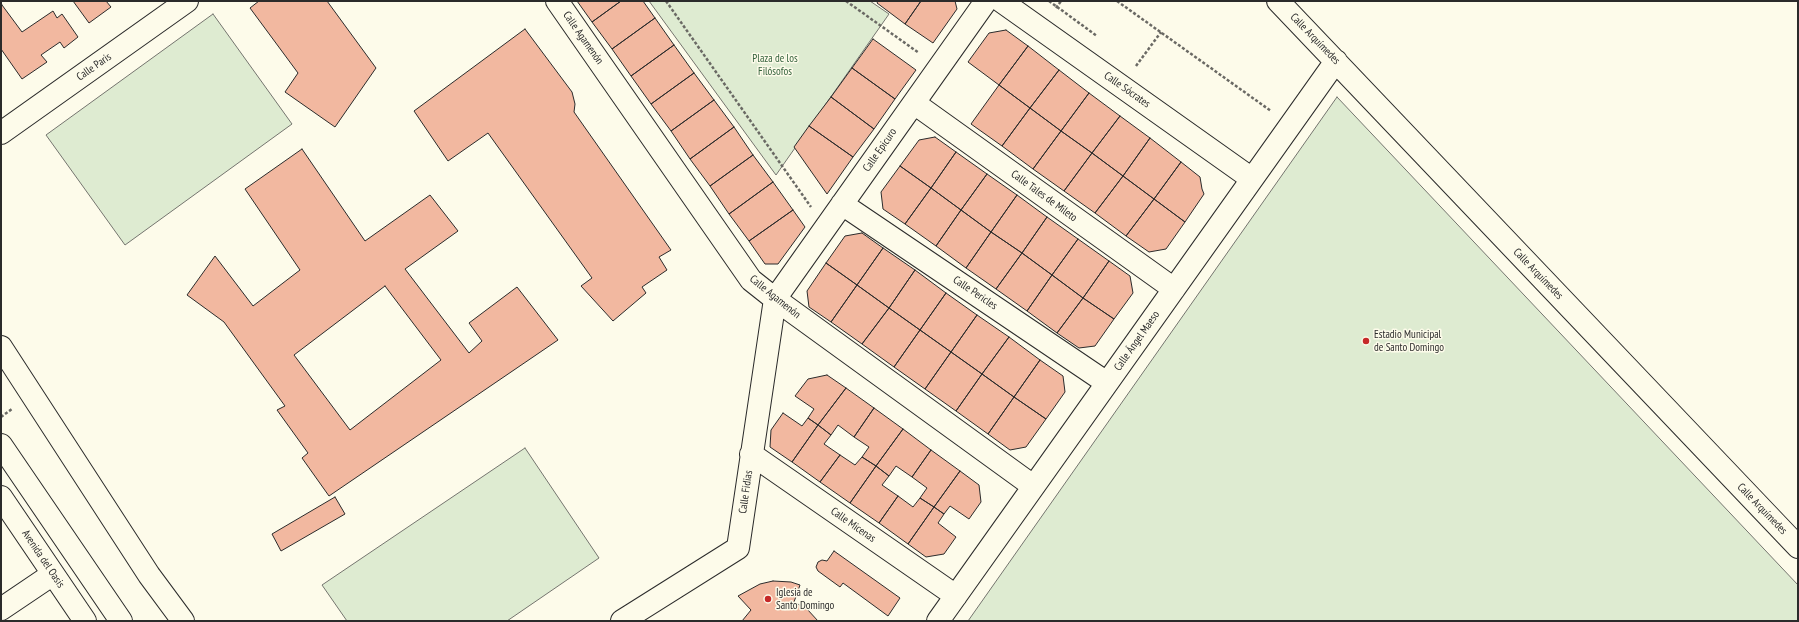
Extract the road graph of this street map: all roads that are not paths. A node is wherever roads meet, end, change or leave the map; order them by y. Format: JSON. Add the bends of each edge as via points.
{"nodes":[{"id":1,"x":187,"y":1,"type":"edge"},
{"id":2,"x":557,"y":1,"type":"edge"},
{"id":3,"x":986,"y":1,"type":"edge"},
{"id":4,"x":1001,"y":1,"type":"edge"},
{"id":5,"x":1278,"y":1,"type":"edge"},
{"id":6,"x":1336,"y":61,"type":"junction"},
{"id":7,"x":914,"y":103,"type":"junction"},
{"id":8,"x":1,"y":133,"type":"edge"},
{"id":9,"x":1252,"y":179,"type":"junction"},
{"id":10,"x":842,"y":204,"type":"junction"},
{"id":11,"x":1174,"y":289,"type":"junction"},
{"id":12,"x":775,"y":300,"type":"junction"},
{"id":13,"x":1,"y":347,"type":"edge"},
{"id":14,"x":1107,"y":383,"type":"junction"},
{"id":15,"x":1,"y":445,"type":"edge"},
{"id":16,"x":751,"y":454,"type":"junction"},
{"id":17,"x":1033,"y":486,"type":"junction"},
{"id":18,"x":1,"y":497,"type":"edge"},
{"id":19,"x":1798,"y":547,"type":"edge"},
{"id":20,"x":53,"y":574,"type":"junction"},
{"id":21,"x":956,"y":596,"type":"junction"},
{"id":22,"x":1,"y":609,"type":"edge"},
{"id":23,"x":85,"y":621,"type":"edge"},
{"id":24,"x":121,"y":621,"type":"edge"},
{"id":25,"x":182,"y":621,"type":"edge"},
{"id":26,"x":622,"y":621,"type":"edge"},
{"id":27,"x":938,"y":621,"type":"edge"}],
"edges":[{"from":1,"to":8,"type":"street","name":"Calle Paris"},
{"from":2,"to":12,"type":"street","name":"Calle Agamenón","via":[[751,280]]},
{"from":3,"to":7,"type":"street","name":"Calle Epicuro"},
{"from":4,"to":9,"type":"street","name":"Calle Sócrates"},
{"from":5,"to":6,"type":"street","name":"Calle Arquímedes"},
{"from":6,"to":9,"type":"street","name":"Calle Ángel Maeso"},
{"from":6,"to":19,"type":"street","name":"Calle Arquímedes"},
{"from":7,"to":10,"type":"street","name":"Calle Epicuro"},
{"from":7,"to":11,"type":"street","name":"Calle Tales de Mileto"},
{"from":9,"to":11,"type":"street","name":"Calle Ángel Maeso"},
{"from":10,"to":12,"type":"street","name":"Calle Epicuro"},
{"from":10,"to":14,"type":"street","name":"Calle Pericles"},
{"from":11,"to":14,"type":"street","name":"Calle Ángel Maeso"},
{"from":12,"to":16,"type":"street","name":"Calle Fidias"},
{"from":12,"to":17,"type":"street","name":"Calle Agamenón"},
{"from":13,"to":25,"type":"street","via":[[149,575]]},
{"from":14,"to":17,"type":"street","name":"Calle Ángel Maeso"},
{"from":15,"to":24,"type":"street"},
{"from":16,"to":21,"type":"street","name":"Calle Micenas"},
{"from":16,"to":26,"type":"street","name":"Calle Fidias","via":[[738,548]]},
{"from":17,"to":21,"type":"street","name":"Calle Ángel Maeso"},
{"from":18,"to":20,"type":"street","name":"Avenida del Oasis"},
{"from":20,"to":22,"type":"street"},
{"from":20,"to":23,"type":"street","name":"Avenida del Oasis"},
{"from":21,"to":27,"type":"street","name":"Calle Ángel Maeso"}]}
